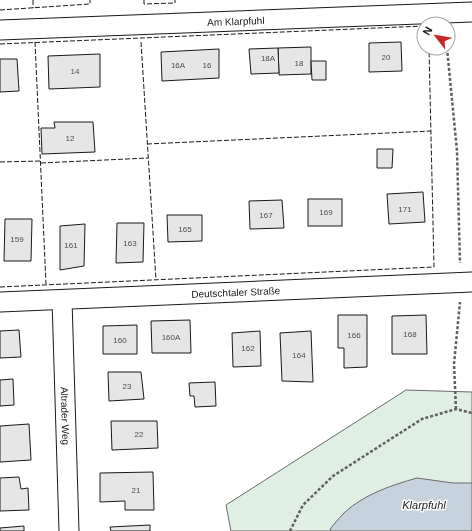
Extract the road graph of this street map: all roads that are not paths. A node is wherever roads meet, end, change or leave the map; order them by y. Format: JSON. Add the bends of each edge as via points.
{"nodes":[{"id":1,"x":472,"y":12,"type":"edge"},
{"id":2,"x":0,"y":30,"type":"edge"},
{"id":3,"x":464,"y":287,"type":"edge"},
{"id":4,"x":62,"y":300,"type":"junction"},
{"id":5,"x":0,"y":302,"type":"edge"},
{"id":6,"x":69,"y":531,"type":"edge"}],
"edges":[{"from":1,"to":2,"type":"street","name":"Am Klarpfuhl"},
{"from":3,"to":4,"type":"street","name":"Deutschtaler Straße"},
{"from":4,"to":5,"type":"street","name":"Deutschtaler Straße"},
{"from":4,"to":6,"type":"street","name":"Altrader Weg"}]}
